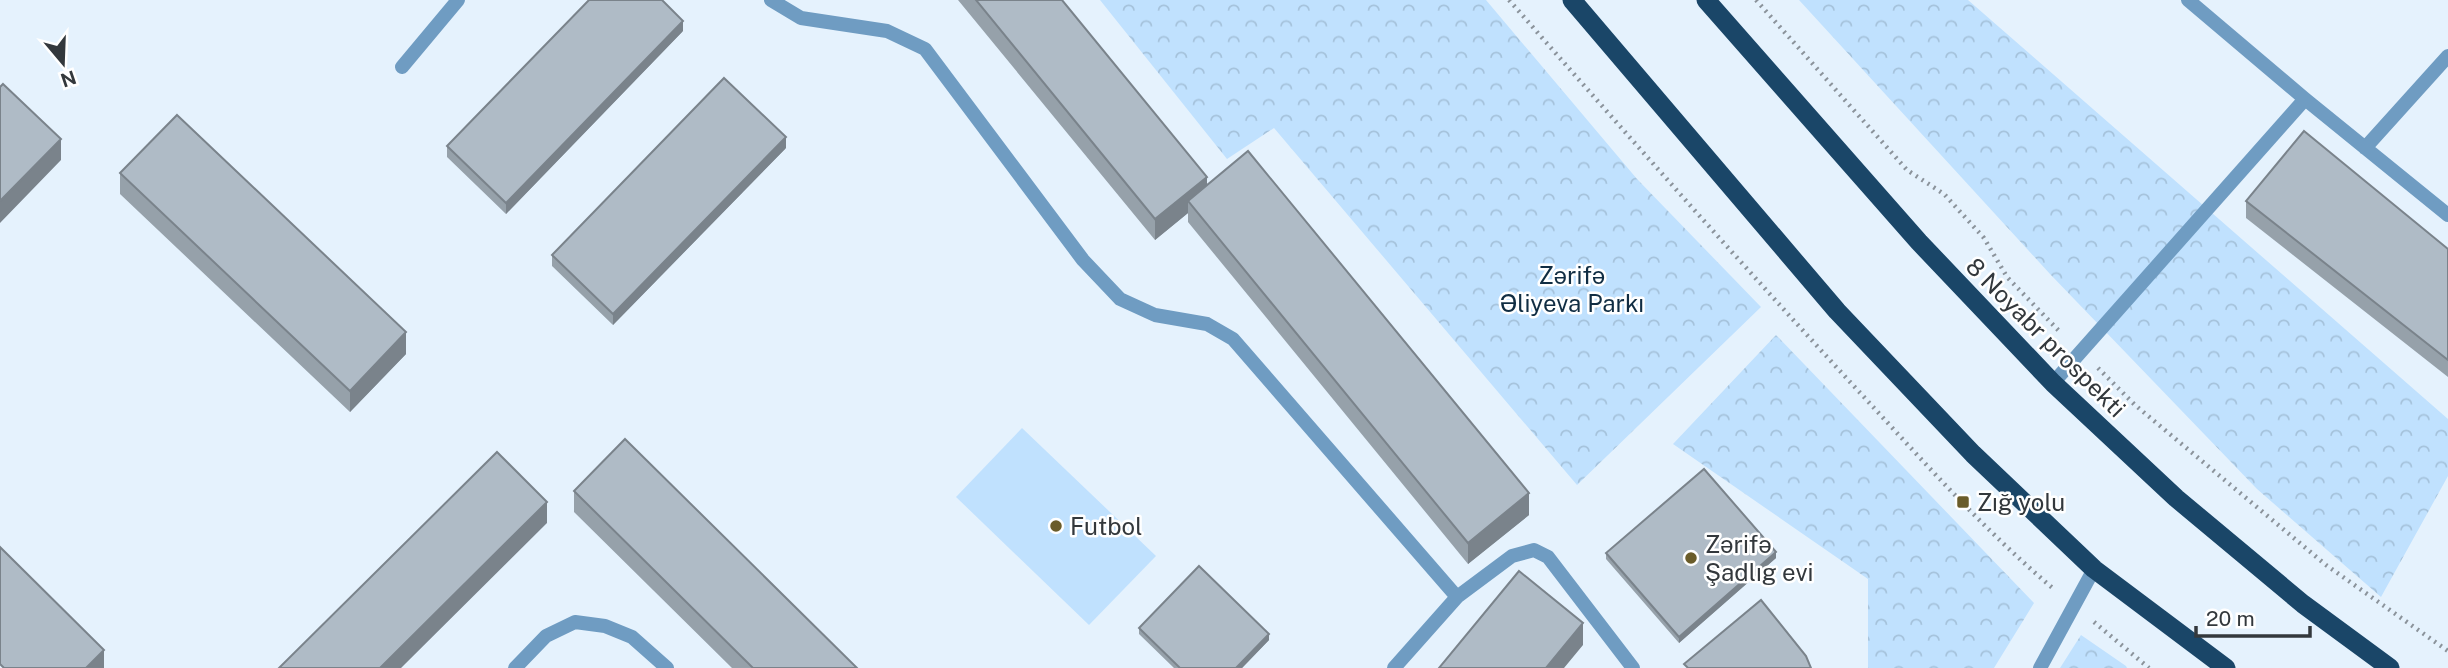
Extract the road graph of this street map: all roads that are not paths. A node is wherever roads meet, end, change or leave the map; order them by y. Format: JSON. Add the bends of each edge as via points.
{"nodes":[{"id":1,"x":458,"y":0,"type":"edge"},
{"id":2,"x":771,"y":0,"type":"edge"},
{"id":3,"x":1572,"y":0,"type":"edge"},
{"id":4,"x":1706,"y":0,"type":"edge"},
{"id":5,"x":2188,"y":0,"type":"edge"},
{"id":6,"x":2448,"y":55,"type":"edge"},
{"id":7,"x":402,"y":67,"type":"dead end"},
{"id":8,"x":2305,"y":99,"type":"junction"},
{"id":9,"x":2365,"y":148,"type":"junction"},
{"id":10,"x":2448,"y":215,"type":"edge"},
{"id":11,"x":2053,"y":383,"type":"junction"},
{"id":12,"x":2094,"y":569,"type":"junction"},
{"id":13,"x":1457,"y":597,"type":"junction"},
{"id":14,"x":515,"y":668,"type":"edge"},
{"id":15,"x":667,"y":668,"type":"edge"},
{"id":16,"x":1394,"y":668,"type":"edge"},
{"id":17,"x":1633,"y":668,"type":"edge"},
{"id":18,"x":2040,"y":668,"type":"edge"},
{"id":19,"x":2225,"y":668,"type":"edge"},
{"id":20,"x":2390,"y":668,"type":"edge"}],
"edges":[{"from":1,"to":7,"type":"street"},
{"from":2,"to":13,"type":"street","via":[[801,18],[887,31],[925,49],[1083,260],[1120,299],[1155,315],[1207,324],[1233,339]]},
{"from":3,"to":12,"type":"highway","via":[[1837,311],[1973,454]]},
{"from":4,"to":11,"type":"highway","name":"8 Noyabr prospekti","via":[[1919,242]]},
{"from":5,"to":8,"type":"street"},
{"from":6,"to":9,"type":"street"},
{"from":8,"to":9,"type":"street"},
{"from":8,"to":11,"type":"street"},
{"from":9,"to":10,"type":"street"},
{"from":11,"to":20,"type":"highway","name":"8 Noyabr prospekti","via":[[2176,498],[2302,604]]},
{"from":12,"to":18,"type":"street"},
{"from":12,"to":19,"type":"highway"},
{"from":13,"to":16,"type":"street"},
{"from":13,"to":17,"type":"street","via":[[1512,556],[1534,550],[1548,557]]},
{"from":14,"to":15,"type":"street","via":[[546,636],[575,622],[604,626],[632,637]]}]}
